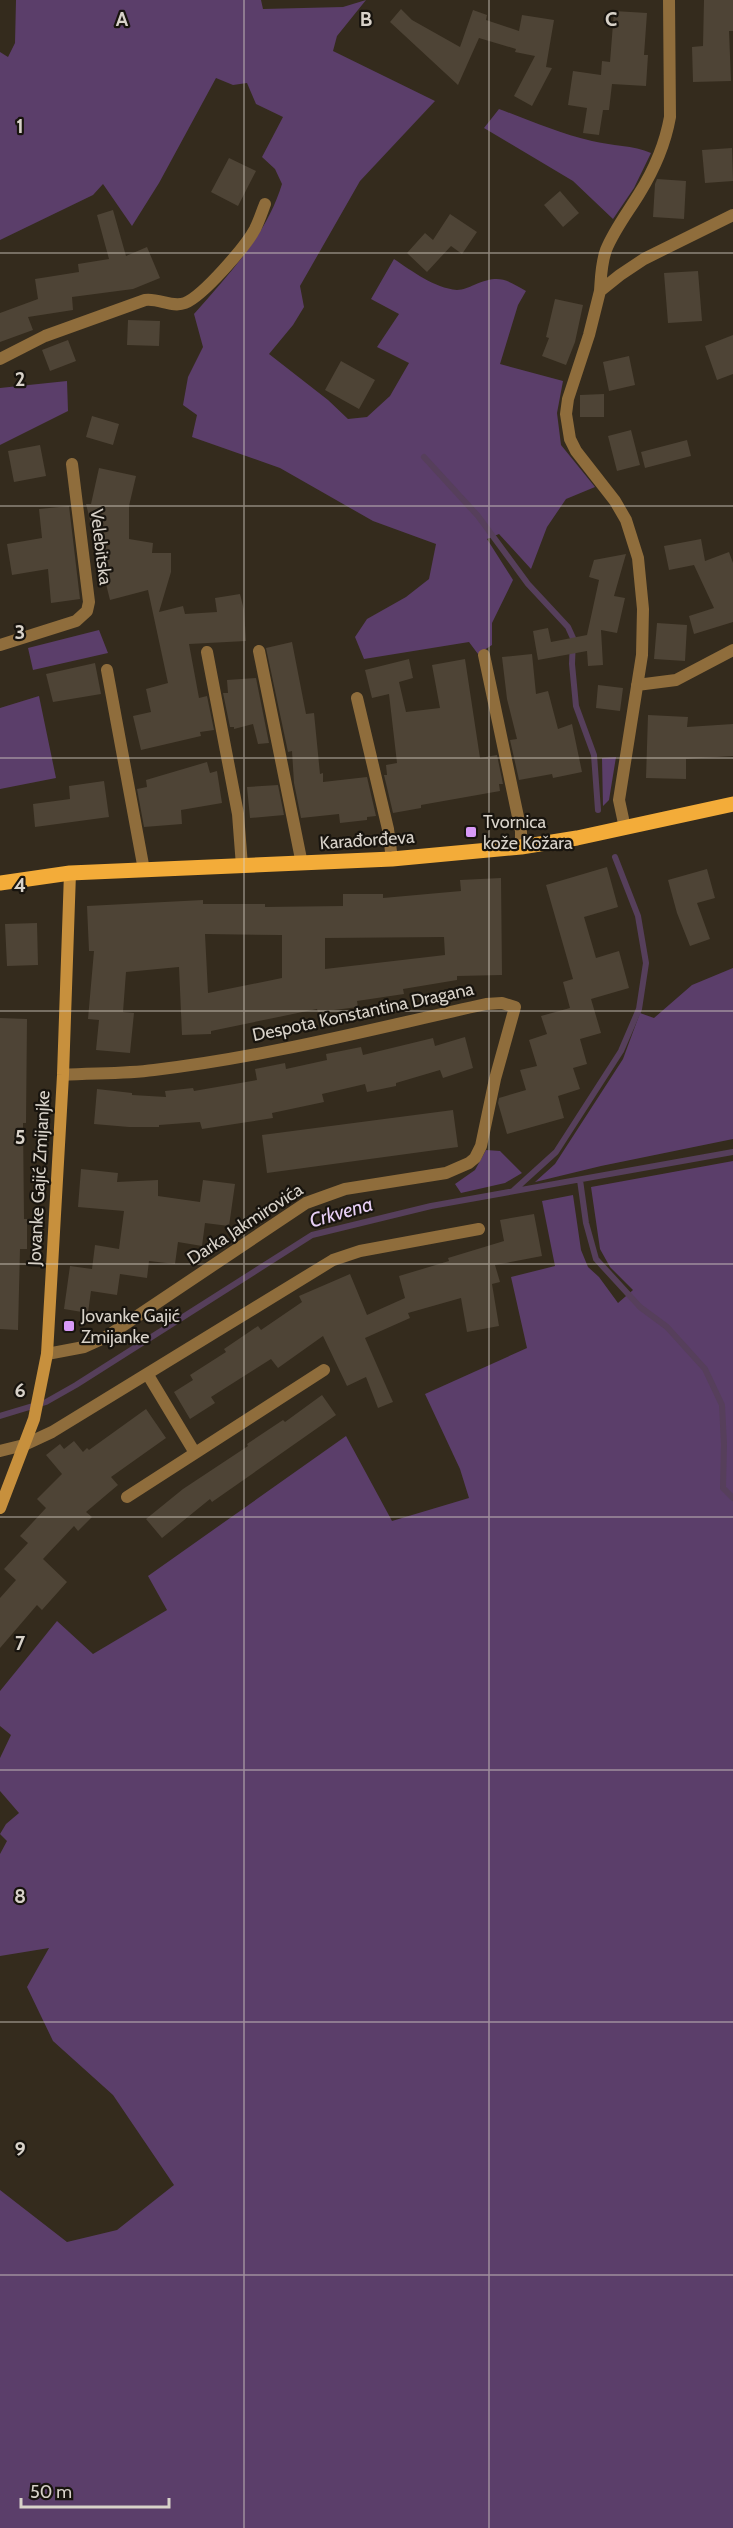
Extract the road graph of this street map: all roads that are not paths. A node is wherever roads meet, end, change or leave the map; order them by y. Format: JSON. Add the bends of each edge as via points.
{"nodes":[{"id":1,"x":669,"y":0,"type":"edge"},
{"id":2,"x":265,"y":204,"type":"dead end"},
{"id":3,"x":733,"y":216,"type":"edge"},
{"id":4,"x":600,"y":291,"type":"junction"},
{"id":5,"x":0,"y":359,"type":"edge"},
{"id":6,"x":72,"y":464,"type":"dead end"},
{"id":7,"x":0,"y":645,"type":"edge"},
{"id":8,"x":733,"y":650,"type":"edge"},
{"id":9,"x":259,"y":651,"type":"dead end"},
{"id":10,"x":207,"y":652,"type":"dead end"},
{"id":11,"x":484,"y":655,"type":"dead end"},
{"id":12,"x":107,"y":670,"type":"dead end"},
{"id":13,"x":637,"y":686,"type":"junction"},
{"id":14,"x":357,"y":698,"type":"dead end"},
{"id":15,"x":733,"y":804,"type":"edge"},
{"id":16,"x":625,"y":828,"type":"junction"},
{"id":17,"x":521,"y":847,"type":"junction"},
{"id":18,"x":392,"y":859,"type":"junction"},
{"id":19,"x":302,"y":864,"type":"junction"},
{"id":20,"x":242,"y":866,"type":"junction"},
{"id":21,"x":144,"y":870,"type":"junction"},
{"id":22,"x":70,"y":873,"type":"junction"},
{"id":23,"x":0,"y":884,"type":"edge"},
{"id":24,"x":63,"y":1075,"type":"junction"},
{"id":25,"x":475,"y":1158,"type":"joint"},
{"id":26,"x":479,"y":1229,"type":"dead end"},
{"id":27,"x":46,"y":1354,"type":"junction"},
{"id":28,"x":324,"y":1370,"type":"dead end"},
{"id":29,"x":148,"y":1375,"type":"junction"},
{"id":30,"x":24,"y":1445,"type":"junction"},
{"id":31,"x":0,"y":1451,"type":"edge"},
{"id":32,"x":195,"y":1452,"type":"junction"},
{"id":33,"x":128,"y":1497,"type":"dead end"},
{"id":34,"x":0,"y":1508,"type":"edge"}],
"edges":[{"from":1,"to":4,"type":"street","via":[[667,132],[650,176],[606,250]]},
{"from":2,"to":5,"type":"street","via":[[248,241],[186,303],[145,300],[45,336]]},
{"from":3,"to":4,"type":"street","via":[[644,260]]},
{"from":4,"to":13,"type":"street","via":[[566,414],[576,451],[615,501],[635,543],[643,609]]},
{"from":6,"to":7,"type":"street","name":"Velebitska","via":[[87,611],[76,621]]},
{"from":8,"to":13,"type":"street","via":[[676,680]]},
{"from":9,"to":19,"type":"street"},
{"from":10,"to":20,"type":"street","via":[[238,814]]},
{"from":11,"to":17,"type":"street","via":[[521,831]]},
{"from":12,"to":21,"type":"street"},
{"from":13,"to":16,"type":"street","via":[[619,800]]},
{"from":14,"to":18,"type":"street"},
{"from":15,"to":16,"type":"main road","name":"Karađorđeva"},
{"from":16,"to":17,"type":"main road","name":"Karađorđeva"},
{"from":17,"to":18,"type":"main road","name":"Karađorđeva"},
{"from":18,"to":19,"type":"main road","name":"Karađorđeva"},
{"from":19,"to":20,"type":"main road","name":"Karađorđeva"},
{"from":20,"to":21,"type":"main road","name":"Karađorđeva"},
{"from":21,"to":22,"type":"main road","name":"Karađorđeva"},
{"from":22,"to":23,"type":"main road","name":"Karađorđeva"},
{"from":22,"to":24,"type":"street","name":"Jovanke Gajić Zmijanjke"},
{"from":24,"to":25,"type":"street","name":"Despota Konstantina Dragana","via":[[153,1070],[240,1057],[502,1003],[515,1007]]},
{"from":24,"to":27,"type":"street","name":"Jovanke Gajić Zmijanjke"},
{"from":25,"to":27,"type":"street","name":"Darka Jakmirovića","via":[[446,1173],[345,1189],[306,1203],[114,1333],[84,1347]]},
{"from":26,"to":29,"type":"street","via":[[346,1254]]},
{"from":27,"to":30,"type":"street","name":"Jovanke Gajić Zmijanjke","via":[[34,1419]]},
{"from":28,"to":32,"type":"street"},
{"from":29,"to":30,"type":"street"},
{"from":29,"to":32,"type":"street"},
{"from":30,"to":31,"type":"street"},
{"from":30,"to":34,"type":"street","name":"Jovanke Gajić Zmijanjke"},
{"from":32,"to":33,"type":"street"}]}
